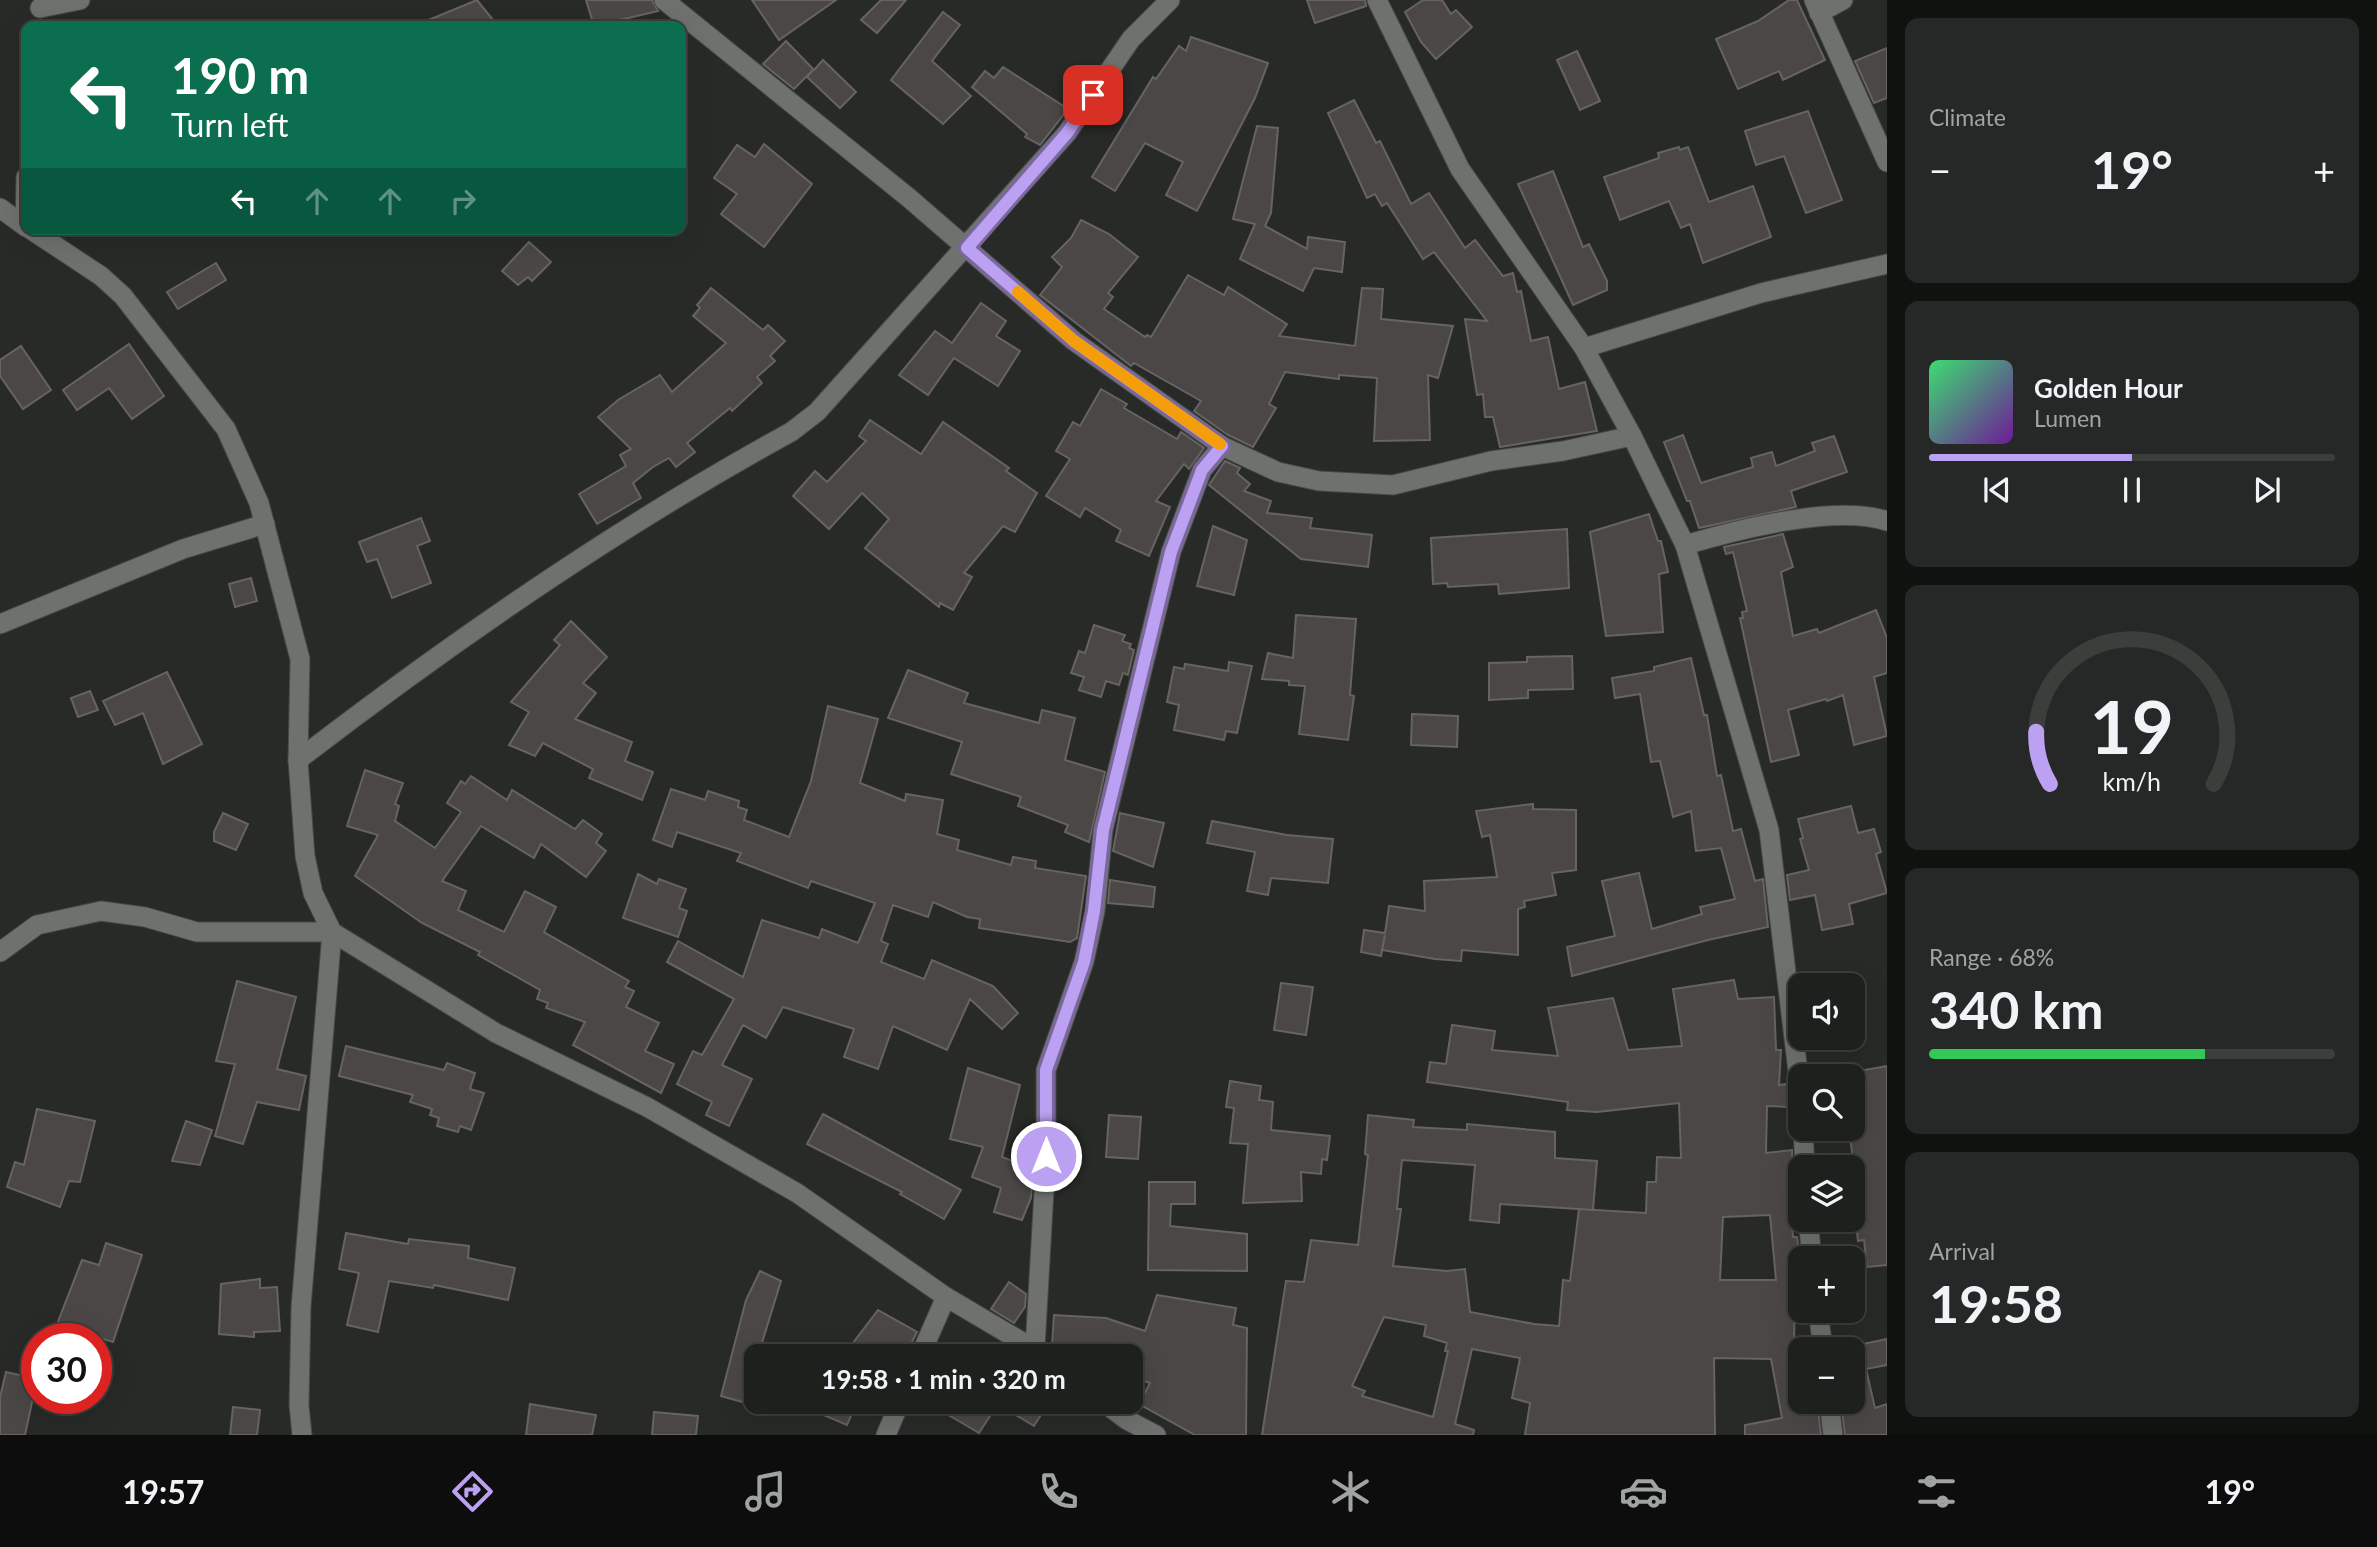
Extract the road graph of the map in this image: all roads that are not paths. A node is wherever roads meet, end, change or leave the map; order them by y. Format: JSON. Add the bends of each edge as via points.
{"nodes":[{"id":1,"x":80,"y":0,"type":"edge"},
{"id":2,"x":664,"y":0,"type":"edge"},
{"id":3,"x":1170,"y":0,"type":"edge"},
{"id":4,"x":1377,"y":0,"type":"edge"},
{"id":5,"x":1843,"y":0,"type":"edge"},
{"id":6,"x":1816,"y":6,"type":"edge"},
{"id":7,"x":38,"y":11,"type":"edge"},
{"id":8,"x":1887,"y":162,"type":"edge"},
{"id":9,"x":0,"y":208,"type":"edge"},
{"id":10,"x":21,"y":223,"type":"edge"},
{"id":11,"x":39,"y":235,"type":"edge"},
{"id":12,"x":967,"y":248,"type":"junction"},
{"id":13,"x":1887,"y":264,"type":"edge"},
{"id":14,"x":1584,"y":348,"type":"junction"},
{"id":15,"x":1632,"y":436,"type":"junction"},
{"id":16,"x":1222,"y":446,"type":"junction"},
{"id":17,"x":1887,"y":522,"type":"edge"},
{"id":18,"x":265,"y":524,"type":"junction"},
{"id":19,"x":1685,"y":545,"type":"junction"},
{"id":20,"x":0,"y":624,"type":"edge"},
{"id":21,"x":298,"y":760,"type":"junction"},
{"id":22,"x":332,"y":932,"type":"junction"},
{"id":23,"x":0,"y":951,"type":"edge"},
{"id":24,"x":1797,"y":1064,"type":"edge"},
{"id":25,"x":946,"y":1297,"type":"junction"},
{"id":26,"x":925,"y":1344,"type":"edge"},
{"id":27,"x":1027,"y":1344,"type":"edge"},
{"id":28,"x":1041,"y":1344,"type":"edge"},
{"id":29,"x":895,"y":1414,"type":"edge"},
{"id":30,"x":1119,"y":1414,"type":"edge"},
{"id":31,"x":1830,"y":1414,"type":"edge"},
{"id":32,"x":302,"y":1435,"type":"edge"},
{"id":33,"x":886,"y":1435,"type":"edge"},
{"id":34,"x":1156,"y":1435,"type":"edge"},
{"id":35,"x":1833,"y":1435,"type":"edge"}],
"edges":[{"from":1,"to":7,"type":"street"},
{"from":2,"to":12,"type":"street"},
{"from":3,"to":12,"type":"street","via":[[1131,39],[1067,133]]},
{"from":4,"to":14,"type":"street","via":[[1460,169]]},
{"from":5,"to":6,"type":"street"},
{"from":6,"to":8,"type":"street"},
{"from":9,"to":10,"type":"street"},
{"from":11,"to":18,"type":"street","via":[[123,296],[202,394],[226,429]]},
{"from":12,"to":16,"type":"street","via":[[1074,341]]},
{"from":12,"to":21,"type":"street","via":[[817,412],[791,432],[615,533]]},
{"from":13,"to":14,"type":"street","via":[[1761,293]]},
{"from":14,"to":15,"type":"street"},
{"from":15,"to":16,"type":"street","via":[[1491,461],[1393,485],[1319,481],[1278,472]]},
{"from":15,"to":19,"type":"street"},
{"from":16,"to":28,"type":"street","via":[[1202,470],[1171,552],[1103,830],[1084,962],[1046,1070]]},
{"from":17,"to":19,"type":"street","via":[[1856,515],[1753,525]]},
{"from":18,"to":20,"type":"street","via":[[183,549]]},
{"from":18,"to":21,"type":"street","via":[[300,659]]},
{"from":19,"to":24,"type":"street","via":[[1769,830]]},
{"from":21,"to":22,"type":"street","via":[[305,856],[313,893]]},
{"from":22,"to":23,"type":"street","via":[[197,932],[145,917],[101,911],[37,925]]},
{"from":22,"to":25,"type":"street","via":[[496,1033],[647,1107],[797,1193]]},
{"from":22,"to":32,"type":"street","via":[[301,1307]]},
{"from":25,"to":26,"type":"street"},
{"from":25,"to":27,"type":"street"},
{"from":29,"to":33,"type":"street"},
{"from":30,"to":34,"type":"street"},
{"from":31,"to":35,"type":"street"}]}
